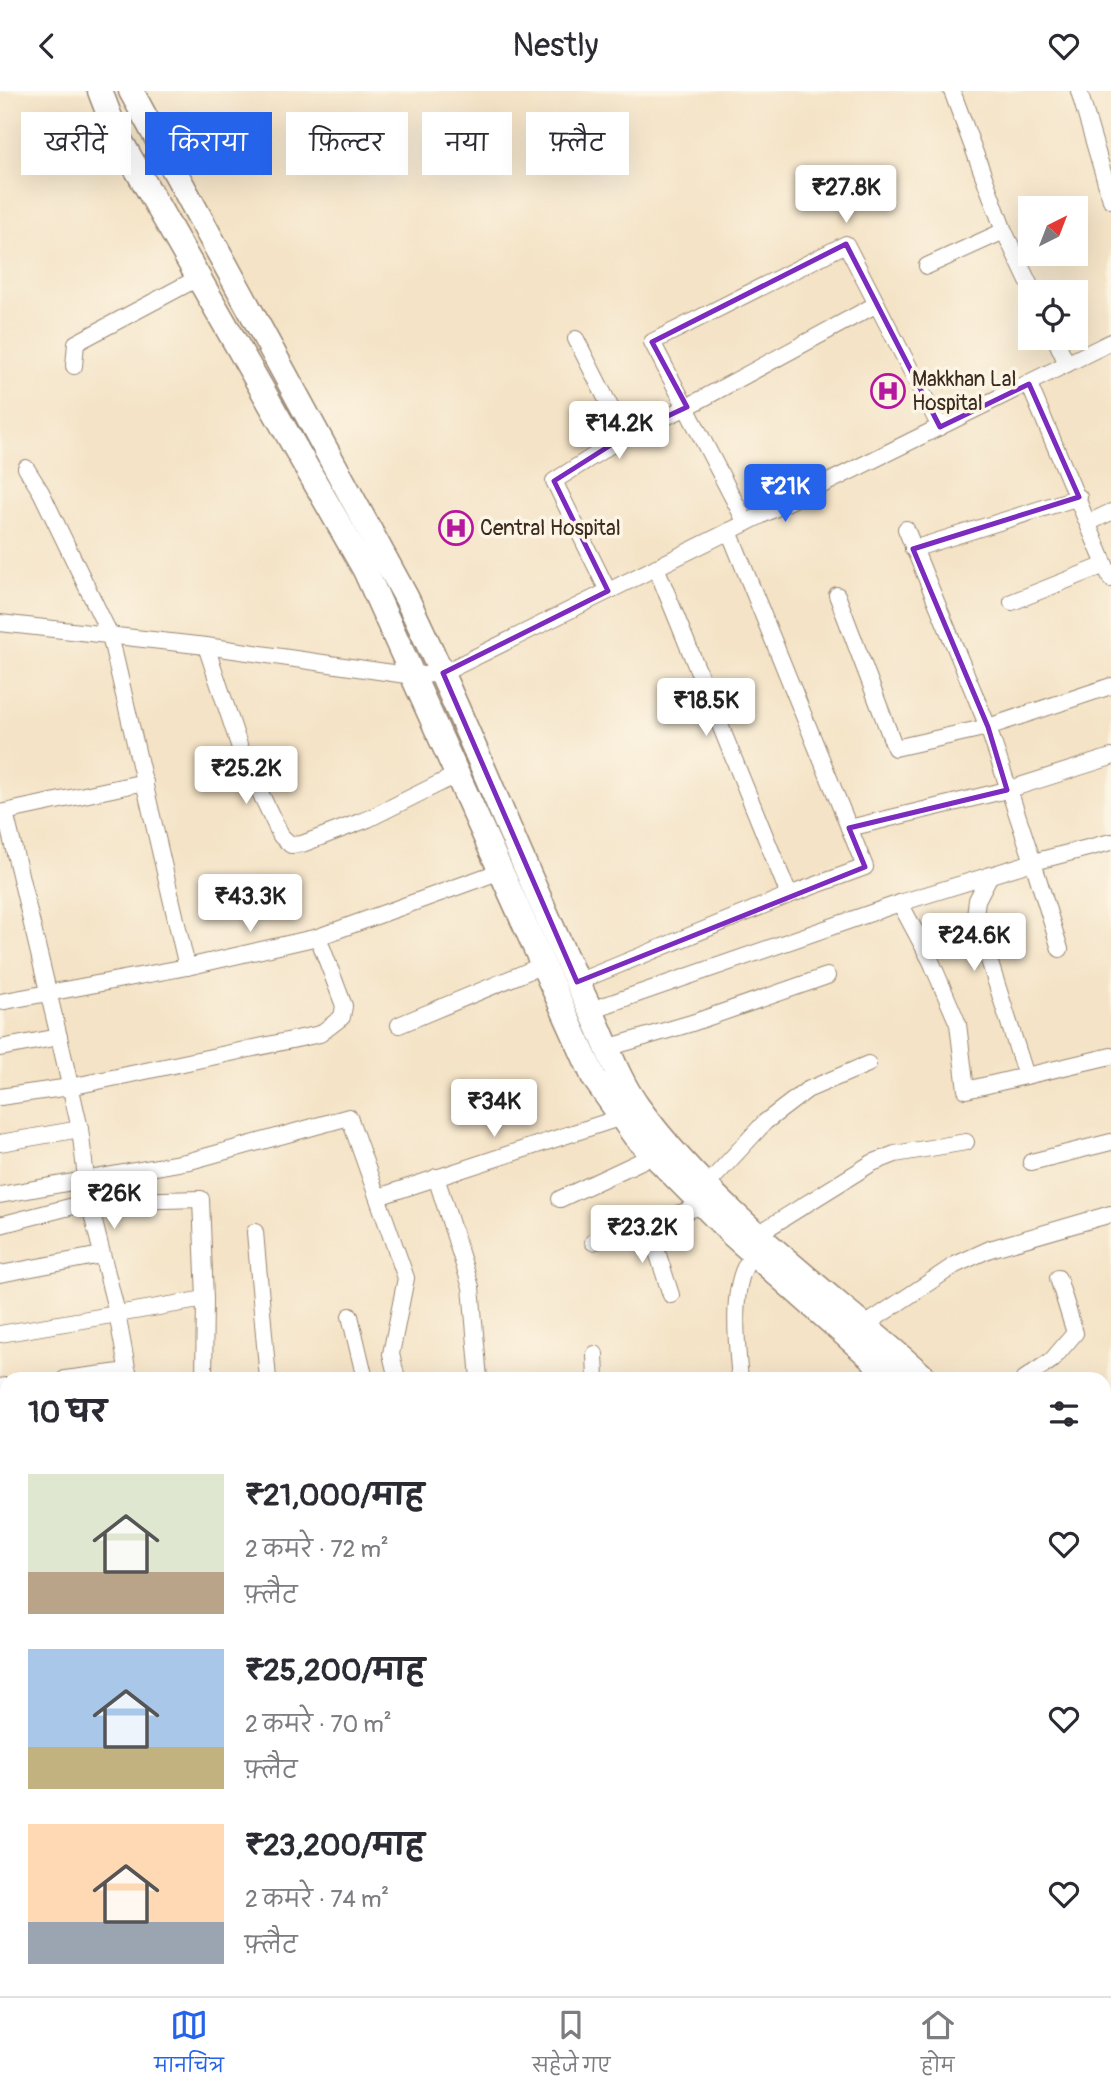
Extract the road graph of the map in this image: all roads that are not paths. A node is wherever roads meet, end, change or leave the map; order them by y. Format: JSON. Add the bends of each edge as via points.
{"nodes":[{"id":1,"x":100,"y":91,"type":"edge"},
{"id":2,"x":131,"y":91,"type":"edge"},
{"id":3,"x":952,"y":91,"type":"edge"},
{"id":4,"x":1079,"y":91,"type":"edge"},
{"id":5,"x":1111,"y":200,"type":"edge"},
{"id":6,"x":1004,"y":232,"type":"junction"},
{"id":7,"x":928,"y":266,"type":"dead end"},
{"id":8,"x":198,"y":278,"type":"junction"},
{"id":9,"x":1027,"y":280,"type":"edge"},
{"id":10,"x":877,"y":303,"type":"junction"},
{"id":11,"x":576,"y":339,"type":"dead end"},
{"id":12,"x":1111,"y":342,"type":"edge"},
{"id":13,"x":1061,"y":350,"type":"edge"},
{"id":14,"x":1067,"y":364,"type":"junction"},
{"id":15,"x":74,"y":366,"type":"dead end"},
{"id":16,"x":1029,"y":384,"type":"junction"},
{"id":17,"x":687,"y":407,"type":"junction"},
{"id":18,"x":940,"y":427,"type":"junction"},
{"id":19,"x":625,"y":436,"type":"junction"},
{"id":20,"x":26,"y":468,"type":"dead end"},
{"id":21,"x":1079,"y":497,"type":"junction"},
{"id":22,"x":1111,"y":512,"type":"edge"},
{"id":23,"x":746,"y":523,"type":"junction"},
{"id":24,"x":1088,"y":523,"type":"junction"},
{"id":25,"x":906,"y":529,"type":"dead end"},
{"id":26,"x":729,"y":531,"type":"junction"},
{"id":27,"x":912,"y":549,"type":"junction"},
{"id":28,"x":656,"y":567,"type":"junction"},
{"id":29,"x":1108,"y":572,"type":"edge"},
{"id":30,"x":608,"y":591,"type":"junction"},
{"id":31,"x":837,"y":595,"type":"dead end"},
{"id":32,"x":1012,"y":602,"type":"dead end"},
{"id":33,"x":0,"y":623,"type":"edge"},
{"id":34,"x":110,"y":635,"type":"junction"},
{"id":35,"x":206,"y":646,"type":"junction"},
{"id":36,"x":443,"y":673,"type":"junction"},
{"id":37,"x":413,"y":676,"type":"junction"},
{"id":38,"x":1111,"y":686,"type":"edge"},
{"id":39,"x":988,"y":727,"type":"junction"},
{"id":40,"x":1111,"y":757,"type":"edge"},
{"id":41,"x":458,"y":774,"type":"junction"},
{"id":42,"x":145,"y":782,"type":"junction"},
{"id":43,"x":1007,"y":789,"type":"junction"},
{"id":44,"x":2,"y":812,"type":"edge"},
{"id":45,"x":849,"y":828,"type":"junction"},
{"id":46,"x":1111,"y":842,"type":"edge"},
{"id":47,"x":1033,"y":862,"type":"junction"},
{"id":48,"x":501,"y":871,"type":"junction"},
{"id":49,"x":990,"y":875,"type":"junction"},
{"id":50,"x":789,"y":895,"type":"junction"},
{"id":51,"x":900,"y":903,"type":"junction"},
{"id":52,"x":318,"y":937,"type":"junction"},
{"id":53,"x":1060,"y":949,"type":"dead end"},
{"id":54,"x":543,"y":965,"type":"junction"},
{"id":55,"x":187,"y":967,"type":"junction"},
{"id":56,"x":827,"y":976,"type":"dead end"},
{"id":57,"x":577,"y":982,"type":"junction"},
{"id":58,"x":48,"y":992,"type":"junction"},
{"id":59,"x":0,"y":1002,"type":"edge"},
{"id":60,"x":591,"y":1010,"type":"junction"},
{"id":61,"x":399,"y":1025,"type":"dead end"},
{"id":62,"x":59,"y":1037,"type":"junction"},
{"id":63,"x":0,"y":1048,"type":"edge"},
{"id":64,"x":607,"y":1048,"type":"junction"},
{"id":65,"x":1111,"y":1056,"type":"edge"},
{"id":66,"x":869,"y":1064,"type":"dead end"},
{"id":67,"x":1026,"y":1076,"type":"junction"},
{"id":68,"x":70,"y":1087,"type":"junction"},
{"id":69,"x":0,"y":1097,"type":"edge"},
{"id":70,"x":622,"y":1117,"type":"junction"},
{"id":71,"x":80,"y":1129,"type":"junction"},
{"id":72,"x":965,"y":1142,"type":"dead end"},
{"id":73,"x":1111,"y":1142,"type":"edge"},
{"id":74,"x":0,"y":1143,"type":"edge"},
{"id":75,"x":654,"y":1155,"type":"junction"},
{"id":76,"x":1031,"y":1162,"type":"dead end"},
{"id":77,"x":436,"y":1177,"type":"junction"},
{"id":78,"x":86,"y":1182,"type":"junction"},
{"id":79,"x":0,"y":1195,"type":"edge"},
{"id":80,"x":705,"y":1195,"type":"junction"},
{"id":81,"x":378,"y":1196,"type":"junction"},
{"id":82,"x":560,"y":1199,"type":"dead end"},
{"id":83,"x":89,"y":1202,"type":"junction"},
{"id":84,"x":1111,"y":1215,"type":"edge"},
{"id":85,"x":648,"y":1224,"type":"junction"},
{"id":86,"x":0,"y":1225,"type":"edge"},
{"id":87,"x":255,"y":1232,"type":"dead end"},
{"id":88,"x":593,"y":1242,"type":"dead end"},
{"id":89,"x":757,"y":1244,"type":"junction"},
{"id":90,"x":101,"y":1255,"type":"junction"},
{"id":91,"x":0,"y":1274,"type":"edge"},
{"id":92,"x":1058,"y":1278,"type":"dead end"},
{"id":93,"x":671,"y":1296,"type":"dead end"},
{"id":94,"x":205,"y":1300,"type":"junction"},
{"id":95,"x":117,"y":1313,"type":"junction"},
{"id":96,"x":350,"y":1316,"type":"dead end"},
{"id":97,"x":865,"y":1325,"type":"junction"},
{"id":98,"x":0,"y":1334,"type":"edge"},
{"id":99,"x":595,"y":1354,"type":"dead end"},
{"id":100,"x":128,"y":1372,"type":"edge"},
{"id":101,"x":204,"y":1372,"type":"edge"},
{"id":102,"x":267,"y":1372,"type":"edge"},
{"id":103,"x":363,"y":1372,"type":"edge"},
{"id":104,"x":395,"y":1372,"type":"edge"},
{"id":105,"x":478,"y":1372,"type":"edge"},
{"id":106,"x":596,"y":1372,"type":"edge"},
{"id":107,"x":740,"y":1372,"type":"edge"},
{"id":108,"x":877,"y":1372,"type":"edge"},
{"id":109,"x":918,"y":1372,"type":"edge"},
{"id":110,"x":1034,"y":1372,"type":"edge"}],
"edges":[{"from":1,"to":8,"type":"main road","via":[[116,133]]},
{"from":2,"to":36,"type":"main road"},
{"from":3,"to":6,"type":"street"},
{"from":4,"to":5,"type":"street"},
{"from":6,"to":7,"type":"street"},
{"from":6,"to":9,"type":"street"},
{"from":8,"to":15,"type":"street","via":[[76,343]]},
{"from":8,"to":37,"type":"main road","via":[[365,570]]},
{"from":10,"to":17,"type":"street"},
{"from":10,"to":17,"type":"street","via":[[846,244],[652,342]]},
{"from":10,"to":18,"type":"street"},
{"from":11,"to":19,"type":"street"},
{"from":12,"to":14,"type":"street"},
{"from":13,"to":14,"type":"street"},
{"from":14,"to":16,"type":"street"},
{"from":16,"to":18,"type":"street"},
{"from":16,"to":21,"type":"street"},
{"from":17,"to":19,"type":"street"},
{"from":17,"to":23,"type":"street"},
{"from":18,"to":23,"type":"street"},
{"from":19,"to":30,"type":"street","via":[[554,481]]},
{"from":20,"to":34,"type":"street"},
{"from":21,"to":24,"type":"street"},
{"from":21,"to":27,"type":"street"},
{"from":22,"to":24,"type":"street"},
{"from":23,"to":26,"type":"street"},
{"from":24,"to":29,"type":"street"},
{"from":25,"to":27,"type":"street"},
{"from":26,"to":28,"type":"street"},
{"from":26,"to":45,"type":"street"},
{"from":27,"to":39,"type":"street"},
{"from":28,"to":30,"type":"street"},
{"from":28,"to":50,"type":"street"},
{"from":29,"to":32,"type":"street"},
{"from":30,"to":36,"type":"street"},
{"from":31,"to":39,"type":"street","via":[[895,748]]},
{"from":33,"to":34,"type":"street"},
{"from":34,"to":35,"type":"street"},
{"from":34,"to":42,"type":"street"},
{"from":35,"to":37,"type":"street"},
{"from":35,"to":41,"type":"street","via":[[243,757],[281,836],[291,845],[368,819]]},
{"from":36,"to":37,"type":"street"},
{"from":36,"to":57,"type":"main road"},
{"from":37,"to":41,"type":"main road"},
{"from":38,"to":39,"type":"street"},
{"from":39,"to":43,"type":"street"},
{"from":40,"to":43,"type":"street"},
{"from":41,"to":48,"type":"main road"},
{"from":42,"to":44,"type":"street"},
{"from":42,"to":55,"type":"street"},
{"from":43,"to":45,"type":"street"},
{"from":43,"to":47,"type":"street"},
{"from":44,"to":58,"type":"street"},
{"from":45,"to":50,"type":"street","via":[[865,867]]},
{"from":46,"to":47,"type":"street"},
{"from":47,"to":49,"type":"street"},
{"from":47,"to":53,"type":"street"},
{"from":48,"to":52,"type":"street"},
{"from":48,"to":54,"type":"main road"},
{"from":49,"to":51,"type":"street"},
{"from":49,"to":67,"type":"street","via":[[977,900],[975,916]]},
{"from":50,"to":57,"type":"street"},
{"from":51,"to":60,"type":"street"},
{"from":51,"to":67,"type":"street","via":[[958,1024],[966,1090]]},
{"from":52,"to":55,"type":"street"},
{"from":52,"to":68,"type":"street","via":[[344,1006],[342,1017],[320,1034]]},
{"from":54,"to":61,"type":"street"},
{"from":54,"to":70,"type":"main road","via":[[594,1078]]},
{"from":55,"to":58,"type":"street"},
{"from":56,"to":64,"type":"street"},
{"from":57,"to":60,"type":"main road"},
{"from":58,"to":59,"type":"street"},
{"from":58,"to":62,"type":"street"},
{"from":60,"to":64,"type":"main road"},
{"from":62,"to":63,"type":"street"},
{"from":62,"to":68,"type":"street"},
{"from":64,"to":80,"type":"main road","via":[[639,1108]]},
{"from":65,"to":67,"type":"street"},
{"from":66,"to":80,"type":"street","via":[[807,1090],[765,1122]]},
{"from":68,"to":69,"type":"street"},
{"from":68,"to":71,"type":"street"},
{"from":70,"to":75,"type":"main road"},
{"from":70,"to":77,"type":"street"},
{"from":71,"to":74,"type":"street"},
{"from":71,"to":78,"type":"street"},
{"from":72,"to":89,"type":"street","via":[[895,1154],[872,1163]]},
{"from":73,"to":76,"type":"street"},
{"from":75,"to":80,"type":"main road"},
{"from":75,"to":82,"type":"street"},
{"from":77,"to":81,"type":"street"},
{"from":77,"to":105,"type":"street","via":[[471,1287]]},
{"from":78,"to":79,"type":"street"},
{"from":78,"to":81,"type":"street","via":[[191,1161],[349,1117]]},
{"from":78,"to":83,"type":"street"},
{"from":80,"to":85,"type":"street"},
{"from":80,"to":89,"type":"main road"},
{"from":81,"to":104,"type":"street","via":[[406,1278],[391,1354]]},
{"from":83,"to":86,"type":"street"},
{"from":83,"to":90,"type":"street"},
{"from":83,"to":94,"type":"street","via":[[201,1199]]},
{"from":84,"to":97,"type":"street","via":[[990,1249],[955,1265]]},
{"from":85,"to":88,"type":"street"},
{"from":85,"to":93,"type":"street"},
{"from":87,"to":102,"type":"street"},
{"from":89,"to":97,"type":"main road"},
{"from":89,"to":107,"type":"street","via":[[737,1287]]},
{"from":89,"to":108,"type":"main road"},
{"from":90,"to":91,"type":"street"},
{"from":90,"to":95,"type":"street"},
{"from":92,"to":110,"type":"street","via":[[1075,1333],[1052,1360]]},
{"from":94,"to":95,"type":"street"},
{"from":94,"to":101,"type":"street"},
{"from":95,"to":98,"type":"street"},
{"from":95,"to":100,"type":"street"},
{"from":96,"to":103,"type":"street"},
{"from":97,"to":109,"type":"main road"},
{"from":99,"to":106,"type":"street"}]}
